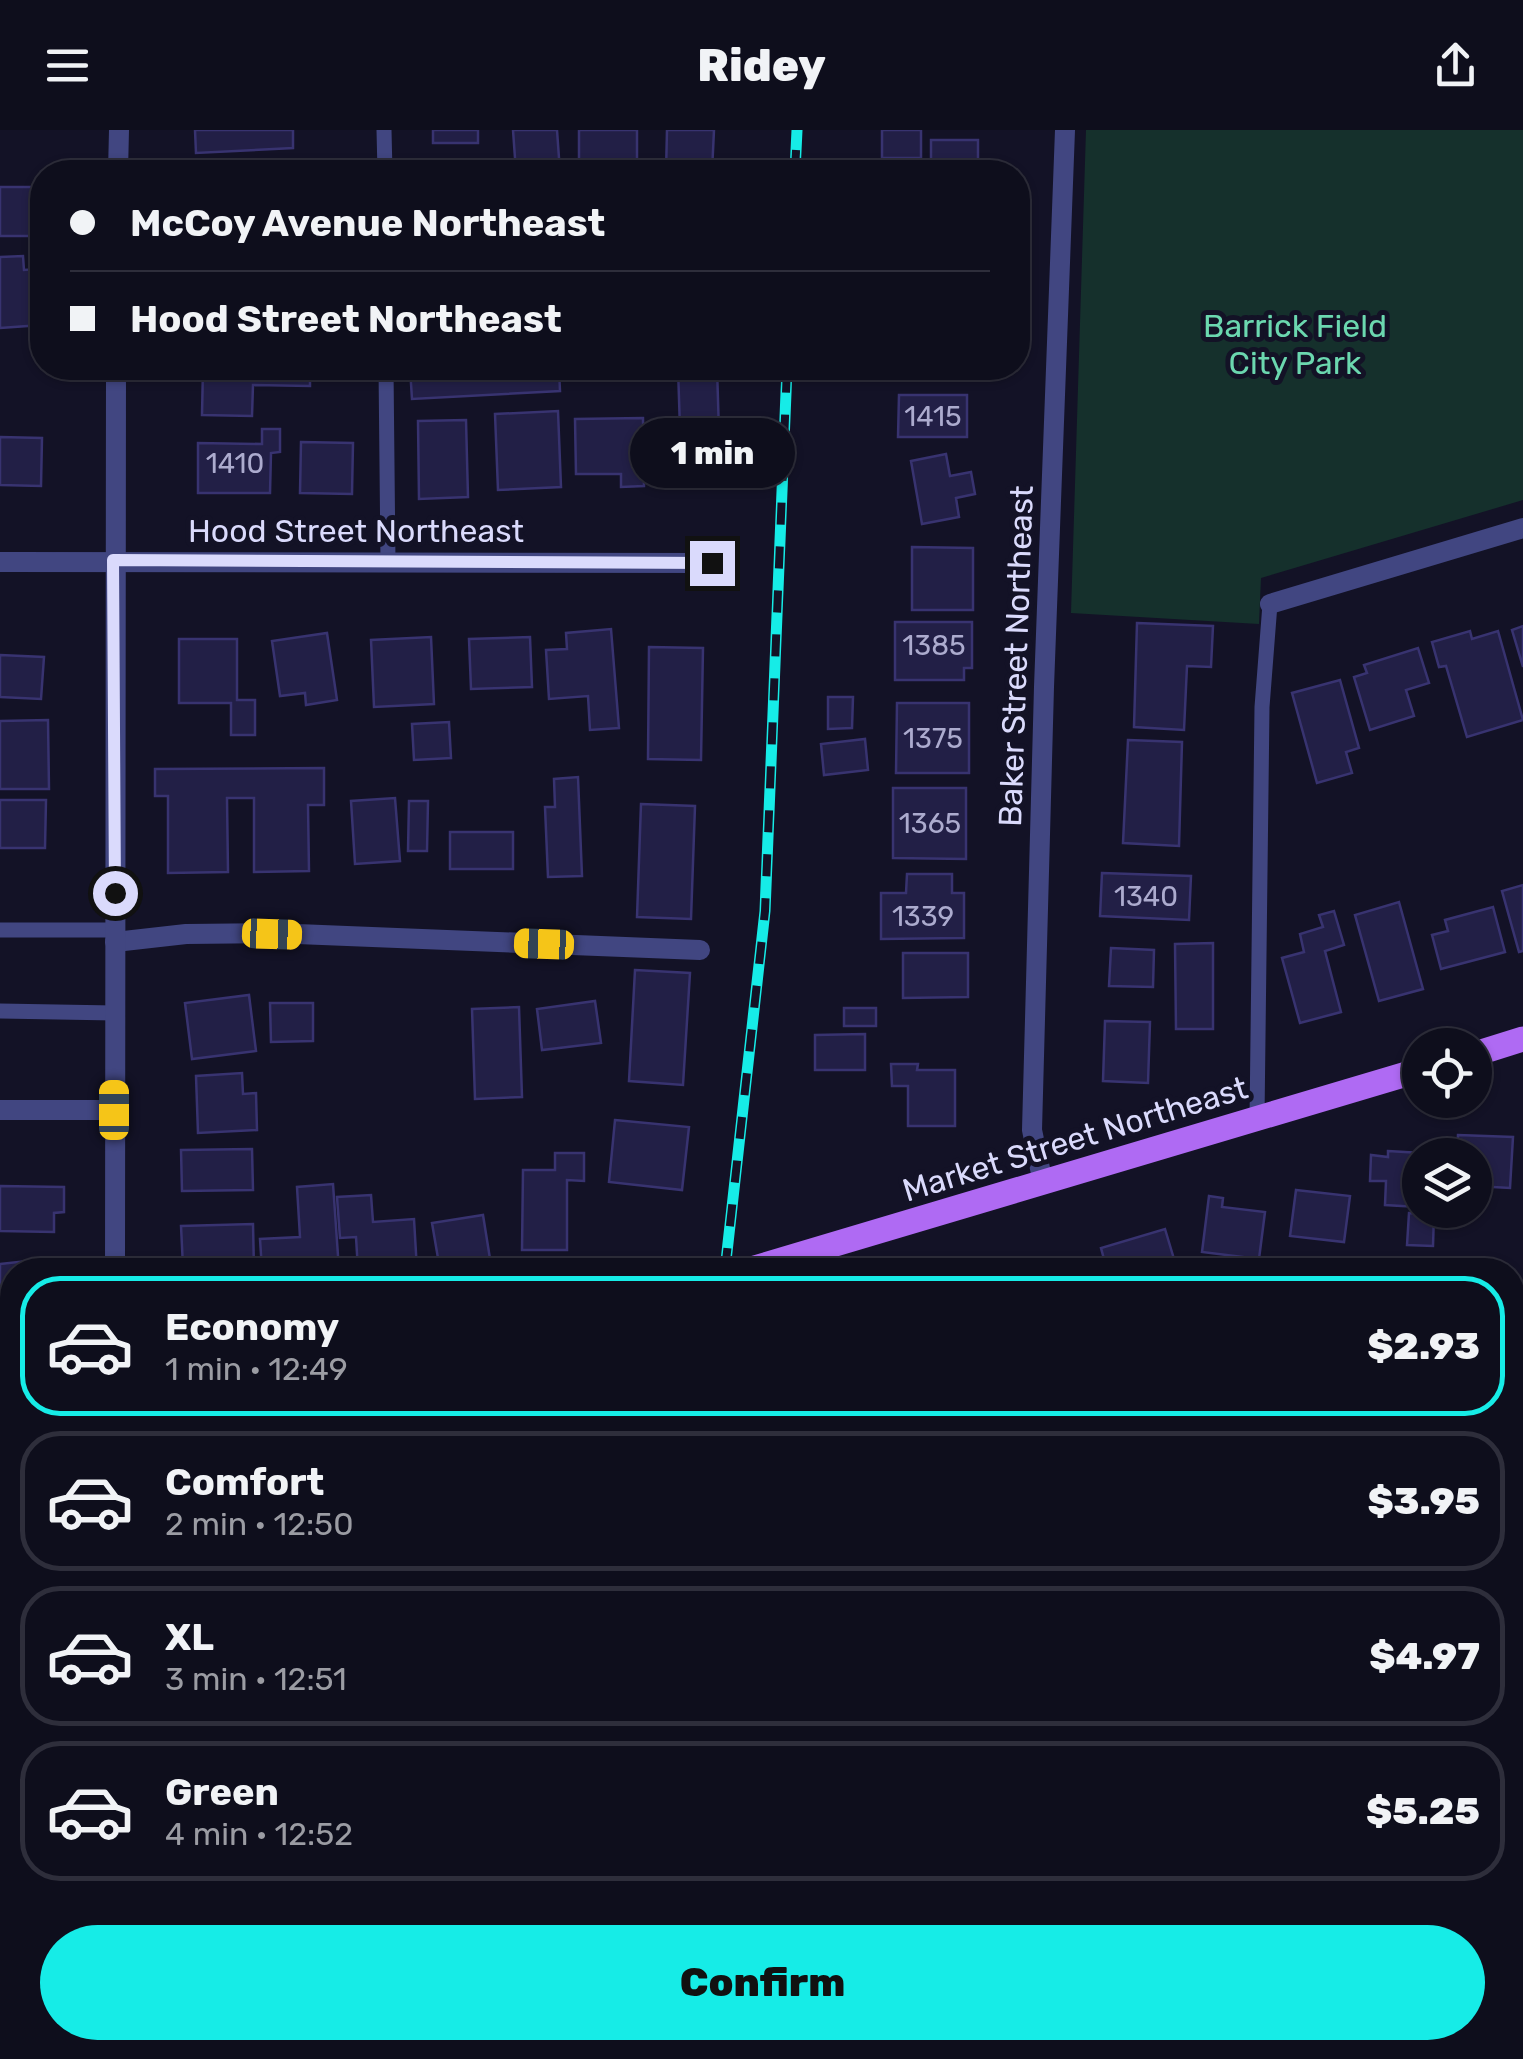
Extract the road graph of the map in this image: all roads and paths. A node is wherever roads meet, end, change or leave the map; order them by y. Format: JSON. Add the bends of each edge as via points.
{"nodes":[{"id":1,"x":119,"y":130,"type":"edge"},
{"id":2,"x":384,"y":130,"type":"edge"},
{"id":3,"x":1065,"y":130,"type":"edge"},
{"id":4,"x":118,"y":160,"type":"edge"},
{"id":5,"x":384,"y":160,"type":"edge"},
{"id":6,"x":116,"y":380,"type":"edge"},
{"id":7,"x":386,"y":380,"type":"edge"},
{"id":8,"x":1523,"y":528,"type":"edge"},
{"id":9,"x":113,"y":560,"type":"junction"},
{"id":10,"x":0,"y":562,"type":"edge"},
{"id":11,"x":388,"y":562,"type":"junction"},
{"id":12,"x":712,"y":563,"type":"dead end"},
{"id":13,"x":1270,"y":604,"type":"joint"},
{"id":14,"x":0,"y":930,"type":"edge"},
{"id":15,"x":115,"y":936,"type":"junction"},
{"id":16,"x":700,"y":950,"type":"dead end"},
{"id":17,"x":0,"y":1011,"type":"edge"},
{"id":18,"x":115,"y":1013,"type":"junction"},
{"id":19,"x":1523,"y":1040,"type":"edge"},
{"id":20,"x":1492,"y":1049,"type":"edge"},
{"id":21,"x":1402,"y":1075,"type":"edge"},
{"id":22,"x":0,"y":1110,"type":"edge"},
{"id":23,"x":114,"y":1110,"type":"junction"},
{"id":24,"x":1257,"y":1119,"type":"junction"},
{"id":25,"x":1043,"y":1183,"type":"junction"},
{"id":26,"x":115,"y":1258,"type":"edge"},
{"id":27,"x":789,"y":1258,"type":"edge"}],
"edges":[{"from":1,"to":4,"type":"street"},
{"from":2,"to":5,"type":"lane"},
{"from":3,"to":25,"type":"street","name":"Baker Street Northeast","via":[[1032,1130]]},
{"from":6,"to":9,"type":"street"},
{"from":7,"to":11,"type":"lane"},
{"from":8,"to":13,"type":"street"},
{"from":9,"to":10,"type":"street","name":"Hood Street Northeast"},
{"from":9,"to":11,"type":"street","name":"Hood Street Northeast"},
{"from":9,"to":15,"type":"street"},
{"from":11,"to":12,"type":"street","name":"Hood Street Northeast"},
{"from":13,"to":24,"type":"lane","via":[[1262,708]]},
{"from":14,"to":15,"type":"lane"},
{"from":15,"to":16,"type":"street","via":[[272,934]]},
{"from":15,"to":18,"type":"street"},
{"from":17,"to":18,"type":"lane"},
{"from":18,"to":23,"type":"street"},
{"from":19,"to":20,"type":"main road"},
{"from":21,"to":24,"type":"main road","name":"Market Street Northeast"},
{"from":22,"to":23,"type":"street"},
{"from":23,"to":26,"type":"street"},
{"from":24,"to":25,"type":"main road","name":"Market Street Northeast"},
{"from":25,"to":27,"type":"main road","name":"Market Street Northeast"}]}
